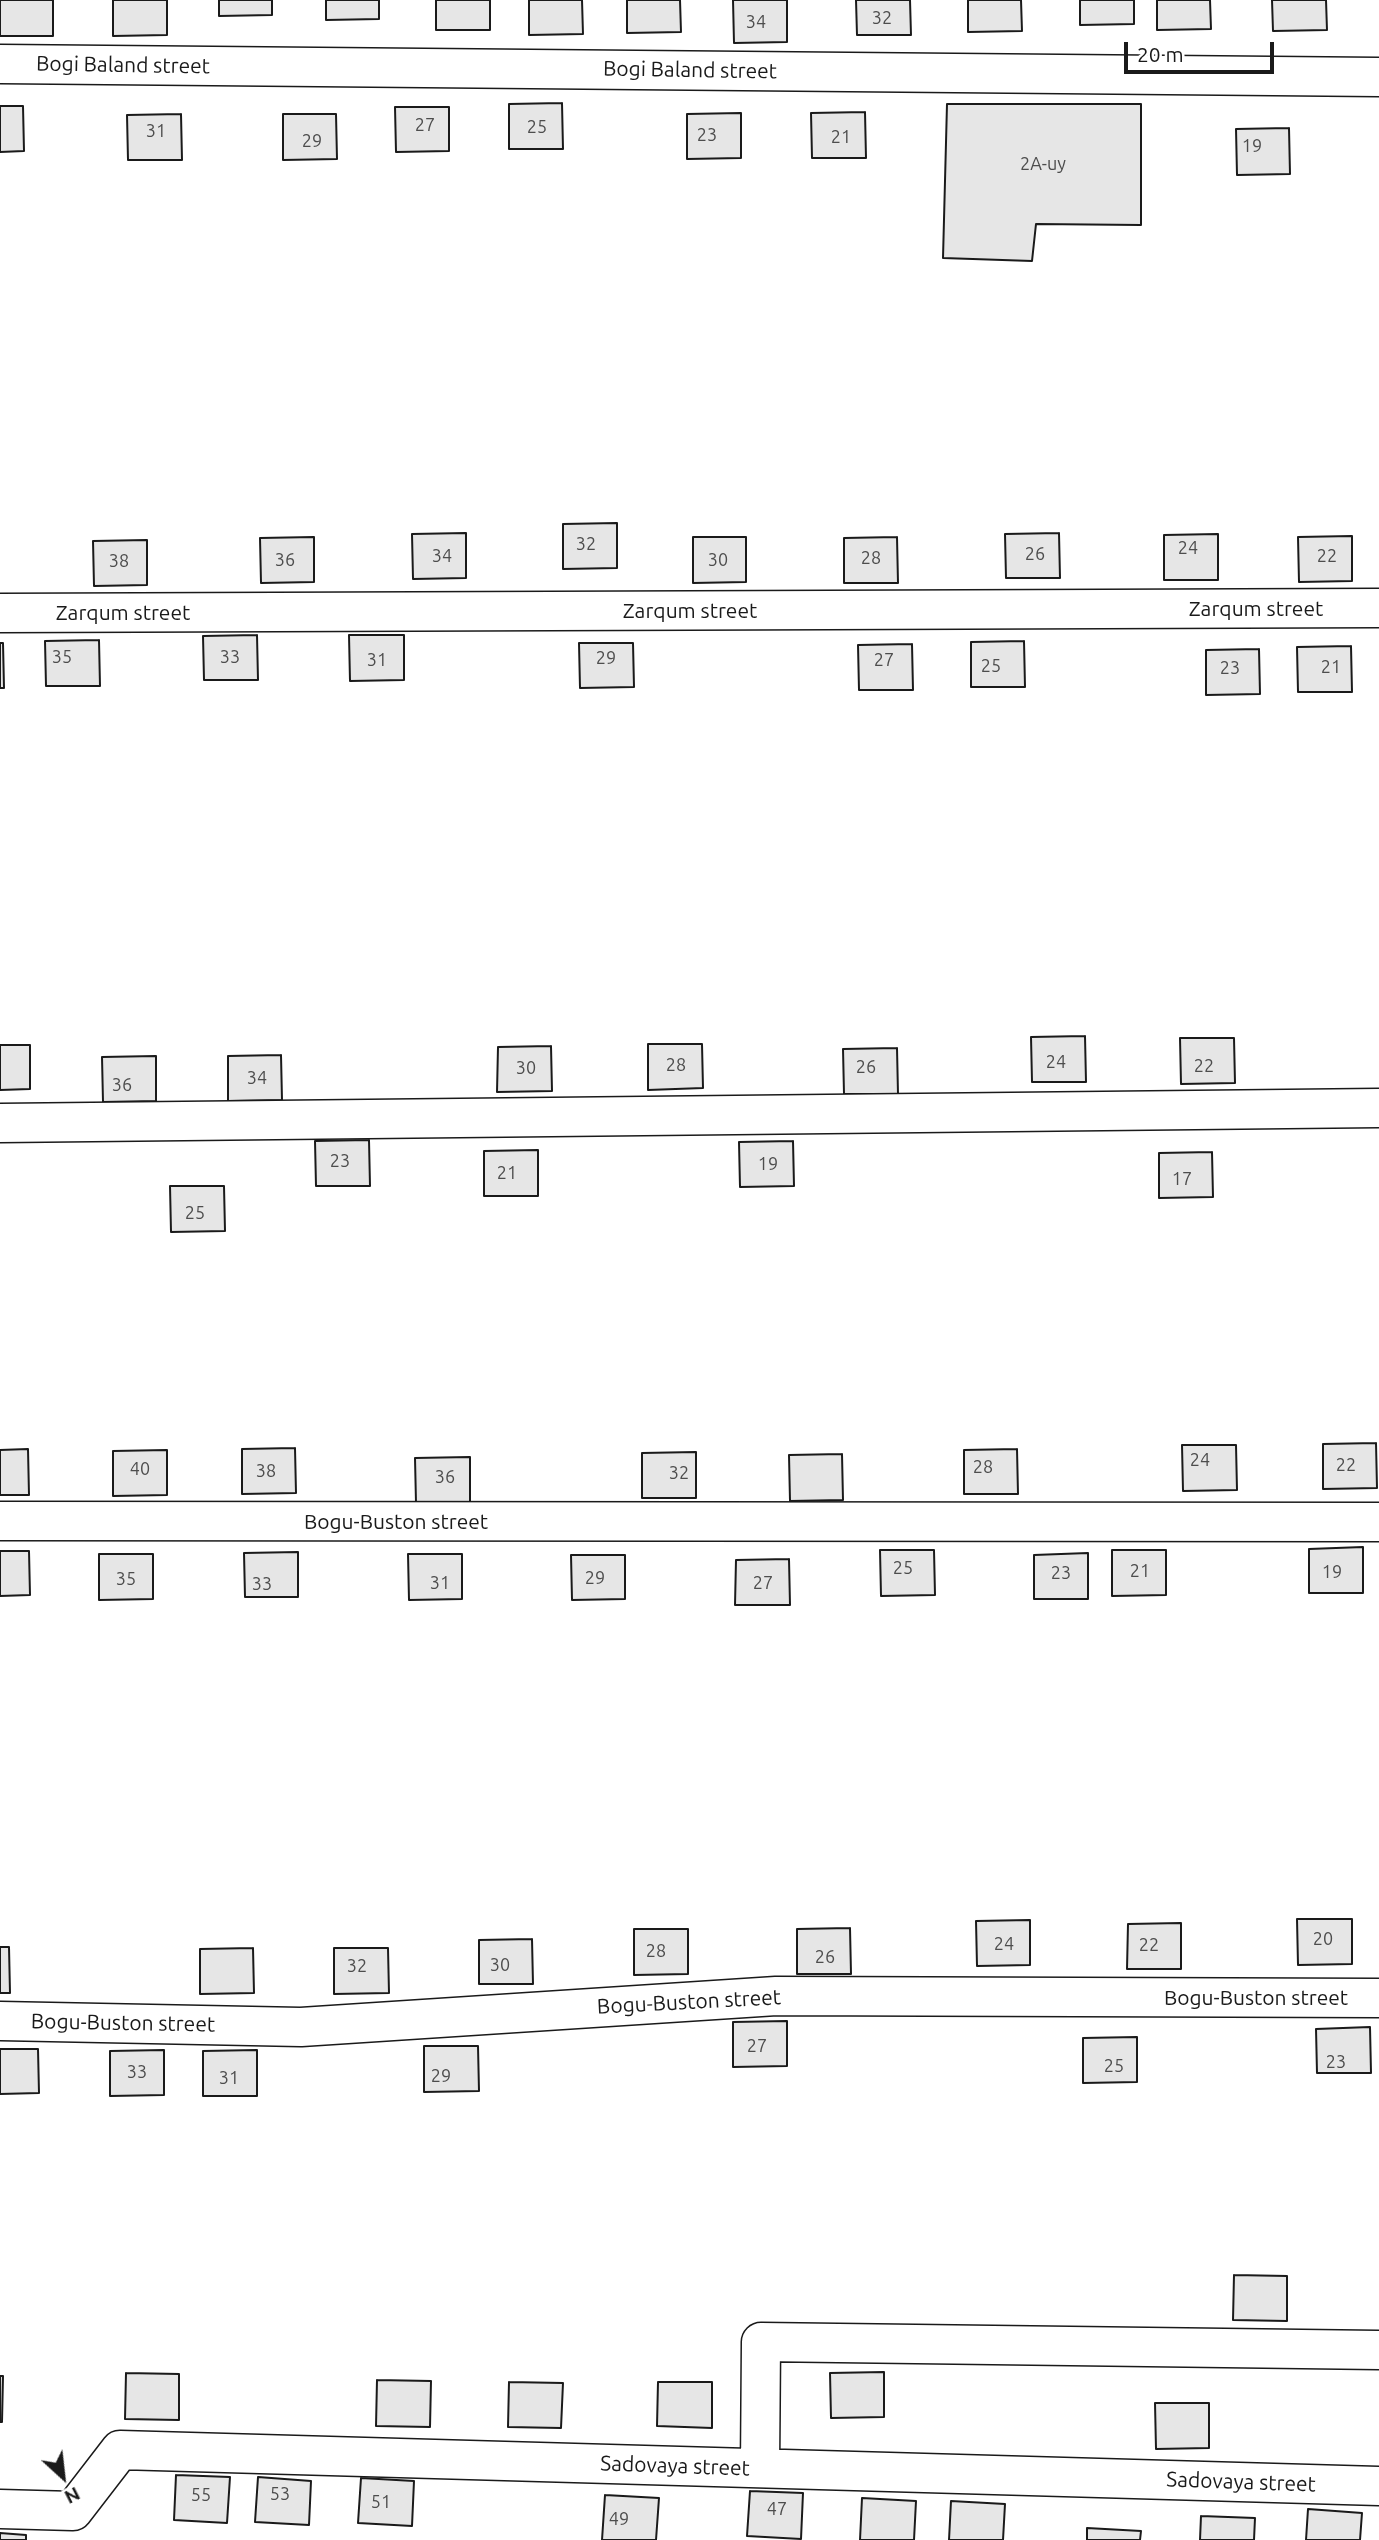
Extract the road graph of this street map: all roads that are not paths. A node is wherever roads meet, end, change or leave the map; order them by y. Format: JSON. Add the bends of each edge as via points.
{"nodes":[{"id":1,"x":0,"y":64,"type":"edge"},
{"id":2,"x":1379,"y":76,"type":"edge"},
{"id":3,"x":1379,"y":608,"type":"edge"},
{"id":4,"x":0,"y":613,"type":"edge"},
{"id":5,"x":1379,"y":1108,"type":"edge"},
{"id":6,"x":0,"y":1123,"type":"edge"},
{"id":7,"x":0,"y":1521,"type":"edge"},
{"id":8,"x":1379,"y":1522,"type":"edge"},
{"id":9,"x":1379,"y":1998,"type":"edge"},
{"id":10,"x":0,"y":2021,"type":"edge"},
{"id":11,"x":1379,"y":2350,"type":"edge"},
{"id":12,"x":760,"y":2468,"type":"junction"},
{"id":13,"x":1379,"y":2486,"type":"edge"},
{"id":14,"x":0,"y":2509,"type":"edge"}],
"edges":[{"from":1,"to":2,"type":"street","name":"Bogi Baland street"},
{"from":3,"to":4,"type":"street","name":"Zarqum street"},
{"from":5,"to":6,"type":"street"},
{"from":7,"to":8,"type":"street","name":"Bogu-Buston street"},
{"from":9,"to":10,"type":"street","name":"Bogu-Buston street","via":[[776,1996],[301,2027]]},
{"from":11,"to":12,"type":"street","via":[[761,2342]]},
{"from":12,"to":13,"type":"street","name":"Sadovaya street"},
{"from":12,"to":14,"type":"street","name":"Sadovaya street","via":[[120,2450],[73,2511]]}]}
